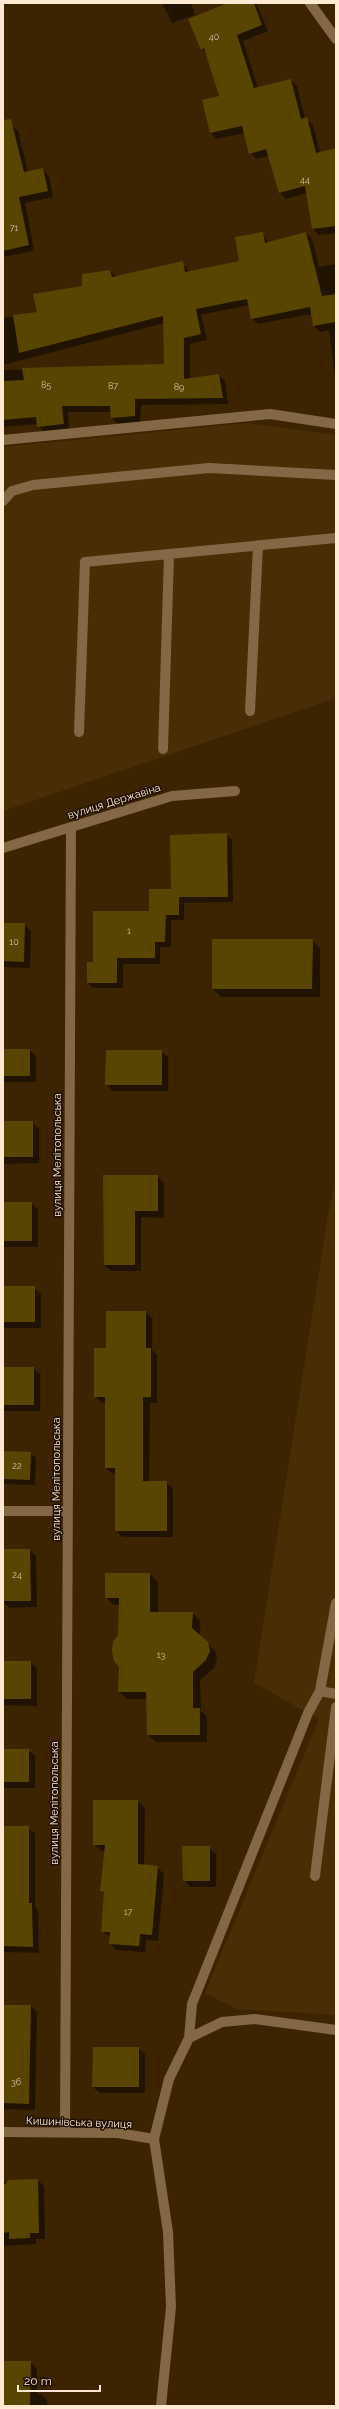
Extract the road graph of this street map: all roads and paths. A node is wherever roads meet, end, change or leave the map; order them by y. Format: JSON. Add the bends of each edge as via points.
{"nodes":[{"id":1,"x":310,"y":3,"type":"edge"},
{"id":2,"x":336,"y":40,"type":"edge"},
{"id":3,"x":336,"y":424,"type":"edge"},
{"id":4,"x":3,"y":440,"type":"edge"},
{"id":5,"x":336,"y":476,"type":"edge"},
{"id":6,"x":3,"y":501,"type":"edge"},
{"id":7,"x":336,"y":538,"type":"edge"},
{"id":8,"x":258,"y":546,"type":"junction"},
{"id":9,"x":169,"y":556,"type":"junction"},
{"id":10,"x":250,"y":711,"type":"dead end"},
{"id":11,"x":79,"y":732,"type":"dead end"},
{"id":12,"x":163,"y":749,"type":"dead end"},
{"id":13,"x":235,"y":791,"type":"dead end"},
{"id":14,"x":71,"y":827,"type":"junction"},
{"id":15,"x":3,"y":848,"type":"edge"},
{"id":16,"x":3,"y":1511,"type":"edge"},
{"id":17,"x":68,"y":1511,"type":"junction"},
{"id":18,"x":336,"y":1603,"type":"edge"},
{"id":19,"x":320,"y":1691,"type":"junction"},
{"id":20,"x":336,"y":1694,"type":"edge"},
{"id":21,"x":336,"y":1707,"type":"edge"},
{"id":22,"x":315,"y":1876,"type":"dead end"},
{"id":23,"x":336,"y":2030,"type":"edge"},
{"id":24,"x":189,"y":2038,"type":"junction"},
{"id":25,"x":65,"y":2131,"type":"junction"},
{"id":26,"x":3,"y":2132,"type":"edge"},
{"id":27,"x":154,"y":2139,"type":"junction"},
{"id":28,"x":161,"y":2406,"type":"edge"}],
"edges":[{"from":1,"to":2,"type":"street"},
{"from":3,"to":4,"type":"street","via":[[270,414]]},
{"from":5,"to":6,"type":"street","via":[[208,468],[33,485],[12,491]]},
{"from":7,"to":8,"type":"street"},
{"from":8,"to":9,"type":"street"},
{"from":8,"to":10,"type":"street"},
{"from":9,"to":11,"type":"street","via":[[85,562]]},
{"from":9,"to":12,"type":"street"},
{"from":13,"to":14,"type":"street","name":"вулиця Державіна","via":[[172,796]]},
{"from":14,"to":15,"type":"street","name":"вулиця Державіна"},
{"from":14,"to":17,"type":"street","name":"вулиця Мелітопольська"},
{"from":16,"to":17,"type":"street"},
{"from":17,"to":25,"type":"street","name":"вулиця Мелітопольська"},
{"from":18,"to":19,"type":"street"},
{"from":19,"to":20,"type":"street"},
{"from":19,"to":24,"type":"street","via":[[308,1713],[192,2004]]},
{"from":21,"to":22,"type":"street"},
{"from":23,"to":24,"type":"street","via":[[255,2019],[222,2022]]},
{"from":24,"to":27,"type":"street","via":[[169,2079]]},
{"from":25,"to":26,"type":"street","name":"Кишинівська вулиця"},
{"from":25,"to":27,"type":"street","name":"Кишинівська вулиця","via":[[118,2133]]},
{"from":27,"to":28,"type":"street","via":[[168,2232],[171,2307]]}]}
